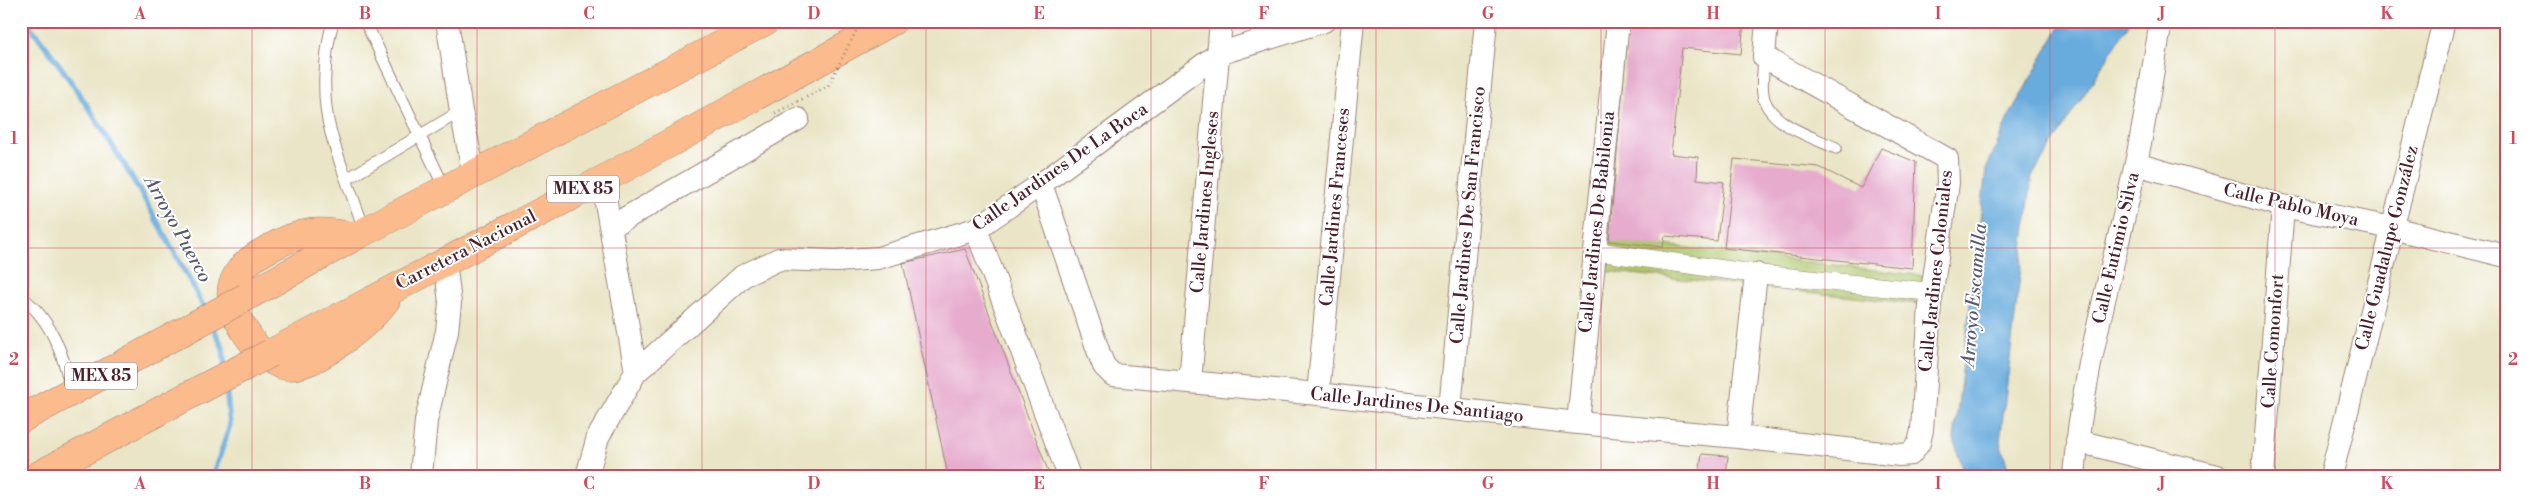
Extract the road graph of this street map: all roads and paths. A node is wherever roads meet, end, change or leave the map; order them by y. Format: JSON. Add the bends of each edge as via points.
{"nodes":[{"id":1,"x":333,"y":21,"type":"edge"},
{"id":2,"x":365,"y":21,"type":"edge"},
{"id":3,"x":447,"y":21,"type":"edge"},
{"id":4,"x":766,"y":21,"type":"edge"},
{"id":5,"x":861,"y":21,"type":"edge"},
{"id":6,"x":893,"y":21,"type":"edge"},
{"id":7,"x":1221,"y":21,"type":"edge"},
{"id":8,"x":1324,"y":21,"type":"edge"},
{"id":9,"x":1353,"y":21,"type":"edge"},
{"id":10,"x":1486,"y":21,"type":"edge"},
{"id":11,"x":1618,"y":21,"type":"edge"},
{"id":12,"x":1768,"y":21,"type":"edge"},
{"id":13,"x":2161,"y":21,"type":"edge"},
{"id":14,"x":2444,"y":21,"type":"edge"},
{"id":15,"x":1218,"y":54,"type":"junction"},
{"id":16,"x":1764,"y":57,"type":"junction"},
{"id":17,"x":461,"y":111,"type":"junction"},
{"id":18,"x":775,"y":112,"type":"dead end"},
{"id":19,"x":798,"y":118,"type":"dead end"},
{"id":20,"x":421,"y":135,"type":"junction"},
{"id":21,"x":1836,"y":148,"type":"dead end"},
{"id":22,"x":2136,"y":164,"type":"junction"},
{"id":23,"x":474,"y":175,"type":"junction"},
{"id":24,"x":347,"y":179,"type":"junction"},
{"id":25,"x":602,"y":180,"type":"junction"},
{"id":26,"x":1041,"y":184,"type":"junction"},
{"id":27,"x":445,"y":190,"type":"junction"},
{"id":28,"x":2283,"y":206,"type":"junction"},
{"id":29,"x":612,"y":226,"type":"junction"},
{"id":30,"x":2392,"y":228,"type":"junction"},
{"id":31,"x":976,"y":229,"type":"junction"},
{"id":32,"x":360,"y":234,"type":"junction"},
{"id":33,"x":1594,"y":251,"type":"junction"},
{"id":34,"x":2506,"y":256,"type":"edge"},
{"id":35,"x":445,"y":261,"type":"junction"},
{"id":36,"x":1756,"y":274,"type":"junction"},
{"id":37,"x":395,"y":287,"type":"junction"},
{"id":38,"x":1932,"y":292,"type":"junction"},
{"id":39,"x":21,"y":297,"type":"edge"},
{"id":40,"x":636,"y":372,"type":"junction"},
{"id":41,"x":1190,"y":382,"type":"junction"},
{"id":42,"x":72,"y":392,"type":"junction"},
{"id":43,"x":1318,"y":394,"type":"junction"},
{"id":44,"x":1450,"y":409,"type":"junction"},
{"id":45,"x":21,"y":419,"type":"edge"},
{"id":46,"x":1578,"y":423,"type":"junction"},
{"id":47,"x":1738,"y":437,"type":"junction"},
{"id":48,"x":2076,"y":441,"type":"junction"},
{"id":49,"x":1919,"y":443,"type":"joint"},
{"id":50,"x":37,"y":476,"type":"edge"},
{"id":51,"x":420,"y":476,"type":"edge"},
{"id":52,"x":587,"y":476,"type":"edge"},
{"id":53,"x":1069,"y":476,"type":"edge"},
{"id":54,"x":2074,"y":476,"type":"edge"},
{"id":55,"x":2217,"y":476,"type":"edge"},
{"id":56,"x":2263,"y":476,"type":"edge"},
{"id":57,"x":2331,"y":476,"type":"edge"}],
"edges":[{"from":1,"to":24,"type":"lane","via":[[328,46],[326,110],[330,132]]},
{"from":2,"to":20,"type":"lane"},
{"from":3,"to":17,"type":"street"},
{"from":4,"to":23,"type":"highway","number":"MEX 85"},
{"from":5,"to":18,"type":"path","bridge":true,"via":[[828,86]]},
{"from":6,"to":25,"type":"highway","name":"Carretera Nacional","number":"MEX 85"},
{"from":7,"to":15,"type":"street","name":"Calle Jardines Ingleses"},
{"from":8,"to":15,"type":"street","name":"Calle Jardines De La Boca"},
{"from":9,"to":43,"type":"street","name":"Calle Jardines Franceses"},
{"from":10,"to":44,"type":"street","name":"Calle Jardines De San Francisco"},
{"from":11,"to":33,"type":"street","name":"Calle Jardines De Babilonia"},
{"from":12,"to":16,"type":"street"},
{"from":13,"to":22,"type":"street","name":"Calle Eutimio Silva"},
{"from":14,"to":30,"type":"street","name":"Calle Guadalupe González"},
{"from":15,"to":26,"type":"street","name":"Calle Jardines De La Boca"},
{"from":15,"to":41,"type":"street","name":"Calle Jardines Ingleses"},
{"from":16,"to":21,"type":"lane","via":[[1764,98],[1771,111],[1780,121]]},
{"from":16,"to":38,"type":"street","name":"Calle Jardines Coloniales","via":[[1947,159],[1948,183]]},
{"from":17,"to":20,"type":"lane"},
{"from":17,"to":23,"type":"street"},
{"from":19,"to":29,"type":"street"},
{"from":20,"to":24,"type":"lane"},
{"from":20,"to":27,"type":"lane"},
{"from":22,"to":28,"type":"street","name":"Calle Pablo Moya"},
{"from":22,"to":48,"type":"street","name":"Calle Eutimio Silva","via":[[2101,309]]},
{"from":23,"to":27,"type":"highway","number":"MEX 85"},
{"from":24,"to":32,"type":"lane"},
{"from":25,"to":29,"type":"street"},
{"from":25,"to":35,"type":"highway","name":"Carretera Nacional","number":"MEX 85"},
{"from":26,"to":31,"type":"street","name":"Calle Jardines De La Boca"},
{"from":26,"to":41,"type":"street","name":"Calle Jardines De Santiago","via":[[1104,366],[1113,375],[1122,377]]},
{"from":27,"to":32,"type":"highway","number":"MEX 85"},
{"from":28,"to":30,"type":"street","name":"Calle Pablo Moya"},
{"from":28,"to":56,"type":"street","name":"Calle Comonfort"},
{"from":29,"to":40,"type":"street"},
{"from":30,"to":34,"type":"street","name":"Calle Pablo Moya"},
{"from":30,"to":57,"type":"street","name":"Calle Guadalupe González"},
{"from":31,"to":40,"type":"street","name":"Calle Jardines De La Boca","via":[[878,258],[836,261],[779,259],[743,276]]},
{"from":31,"to":53,"type":"street"},
{"from":32,"to":37,"type":"highway","number":"MEX 85","via":[[308,231],[251,259],[238,272],[232,289],[236,310],[255,348],[273,363],[288,366],[313,359],[351,336],[374,315]]},
{"from":32,"to":42,"type":"highway","number":"MEX 85","bridge":true},
{"from":33,"to":36,"type":"street"},
{"from":33,"to":46,"type":"street","name":"Calle Jardines De Babilonia"},
{"from":35,"to":37,"type":"highway","name":"Carretera Nacional","number":"MEX 85"},
{"from":35,"to":51,"type":"street","via":[[450,303],[448,322],[426,421]]},
{"from":36,"to":38,"type":"street"},
{"from":36,"to":47,"type":"street"},
{"from":37,"to":50,"type":"highway","name":"Carretera Nacional","number":"MEX 85","bridge":true},
{"from":38,"to":49,"type":"street","name":"Calle Jardines Coloniales"},
{"from":39,"to":42,"type":"lane","via":[[54,335]]},
{"from":40,"to":52,"type":"street","name":"Calle Jardines De La Boca","via":[[598,437]]},
{"from":41,"to":43,"type":"street","name":"Calle Jardines De Santiago"},
{"from":42,"to":45,"type":"highway","number":"MEX 85"},
{"from":43,"to":44,"type":"street","name":"Calle Jardines De Santiago"},
{"from":44,"to":46,"type":"street","name":"Calle Jardines De Santiago"},
{"from":46,"to":47,"type":"street","name":"Calle Jardines De Santiago"},
{"from":47,"to":49,"type":"street","name":"Calle Jardines De Santiago","via":[[1900,455],[1911,454]]},
{"from":48,"to":54,"type":"street","name":"Calle Eutimio Silva"},
{"from":48,"to":55,"type":"street"}]}
